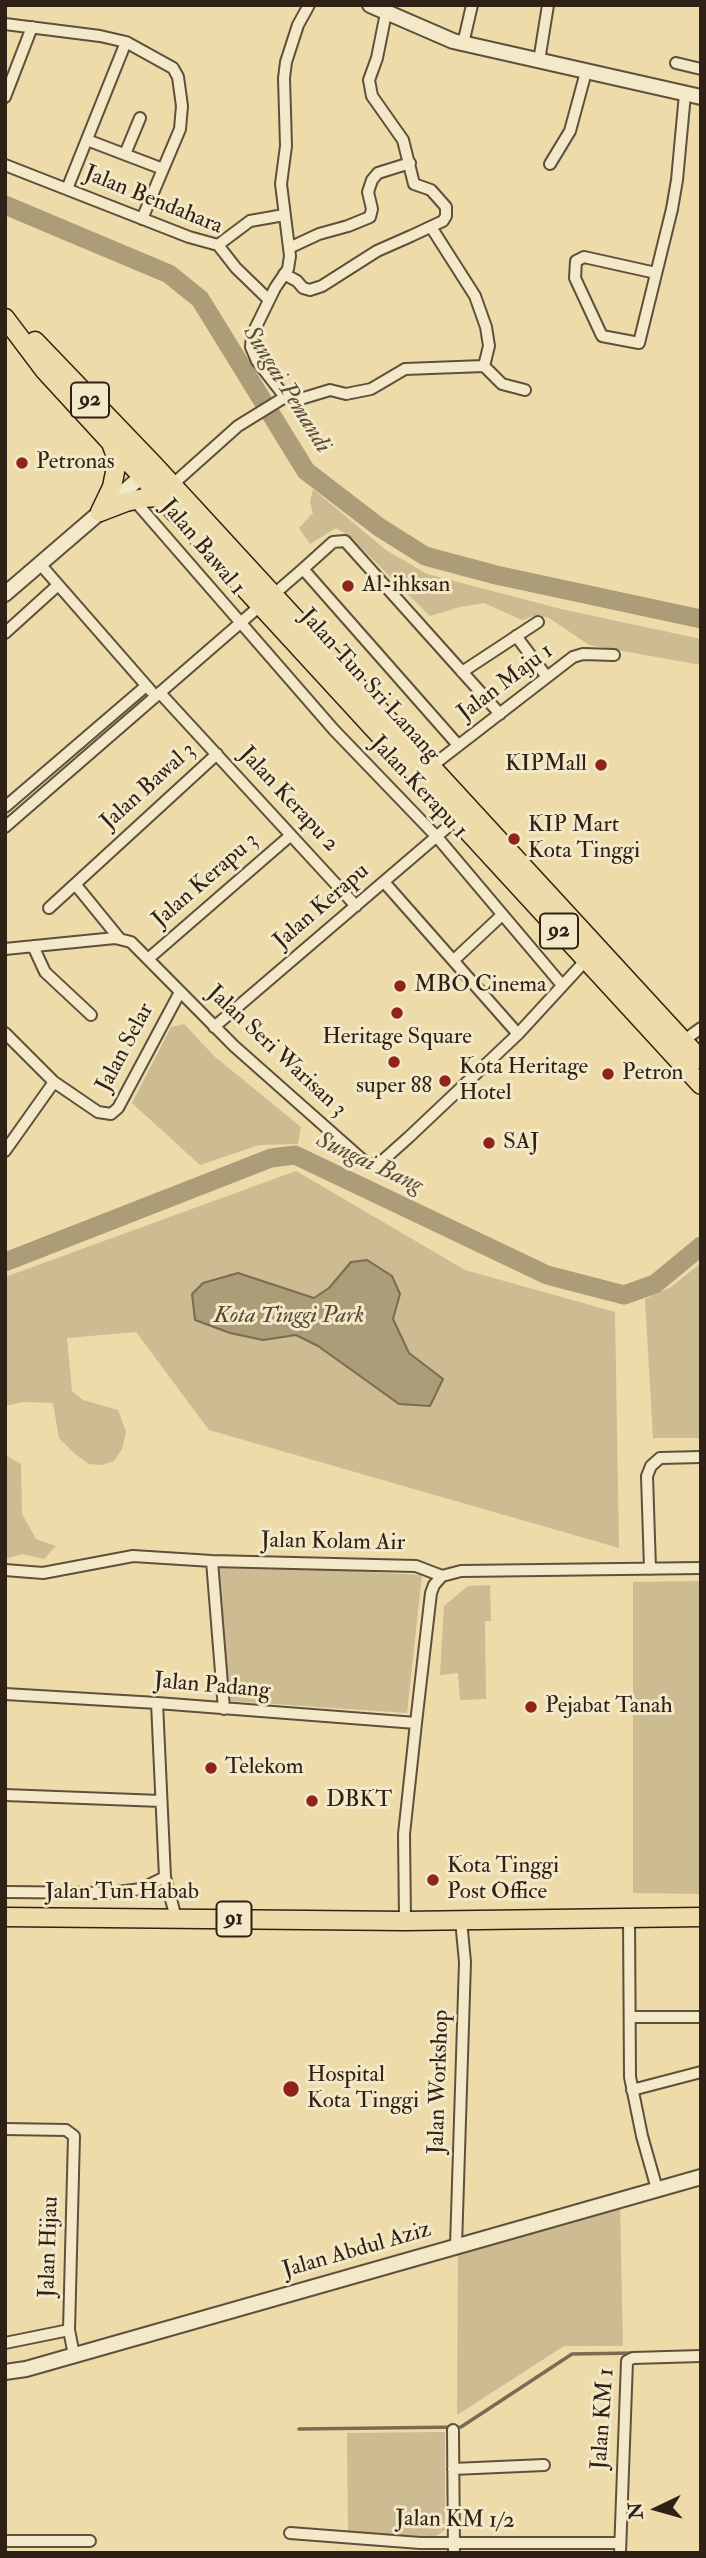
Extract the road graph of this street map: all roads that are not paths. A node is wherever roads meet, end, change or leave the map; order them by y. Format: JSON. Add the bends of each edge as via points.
{"nodes":[{"id":1,"x":309,"y":5,"type":"edge"},
{"id":2,"x":370,"y":5,"type":"edge"},
{"id":3,"x":472,"y":5,"type":"edge"},
{"id":4,"x":548,"y":5,"type":"edge"},
{"id":5,"x":386,"y":13,"type":"junction"},
{"id":6,"x":5,"y":24,"type":"edge"},
{"id":7,"x":33,"y":27,"type":"junction"},
{"id":8,"x":126,"y":42,"type":"junction"},
{"id":9,"x":463,"y":44,"type":"junction"},
{"id":10,"x":539,"y":61,"type":"junction"},
{"id":11,"x":676,"y":63,"type":"dead end"},
{"id":12,"x":701,"y":69,"type":"edge"},
{"id":13,"x":586,"y":72,"type":"junction"},
{"id":14,"x":685,"y":94,"type":"junction"},
{"id":15,"x":5,"y":97,"type":"edge"},
{"id":16,"x":701,"y":97,"type":"edge"},
{"id":17,"x":140,"y":118,"type":"dead end"},
{"id":18,"x":87,"y":140,"type":"junction"},
{"id":19,"x":125,"y":155,"type":"junction"},
{"id":20,"x":410,"y":163,"type":"junction"},
{"id":21,"x":550,"y":164,"type":"dead end"},
{"id":22,"x":5,"y":165,"type":"edge"},
{"id":23,"x":163,"y":169,"type":"junction"},
{"id":24,"x":68,"y":189,"type":"junction"},
{"id":25,"x":284,"y":215,"type":"junction"},
{"id":26,"x":142,"y":219,"type":"junction"},
{"id":27,"x":431,"y":227,"type":"junction"},
{"id":28,"x":218,"y":245,"type":"junction"},
{"id":29,"x":289,"y":248,"type":"junction"},
{"id":30,"x":656,"y":273,"type":"junction"},
{"id":31,"x":284,"y":274,"type":"junction"},
{"id":32,"x":269,"y":300,"type":"junction"},
{"id":33,"x":5,"y":317,"type":"edge"},
{"id":34,"x":484,"y":366,"type":"junction"},
{"id":35,"x":525,"y":390,"type":"dead end"},
{"id":36,"x":281,"y":399,"type":"junction"},
{"id":37,"x":109,"y":438,"type":"junction"},
{"id":38,"x":148,"y":470,"type":"junction"},
{"id":39,"x":172,"y":485,"type":"junction"},
{"id":40,"x":134,"y":500,"type":"junction"},
{"id":41,"x":169,"y":503,"type":"junction"},
{"id":42,"x":100,"y":512,"type":"junction"},
{"id":43,"x":40,"y":564,"type":"junction"},
{"id":44,"x":303,"y":569,"type":"junction"},
{"id":45,"x":58,"y":585,"type":"junction"},
{"id":46,"x":5,"y":594,"type":"edge"},
{"id":47,"x":267,"y":600,"type":"junction"},
{"id":48,"x":538,"y":622,"type":"dead end"},
{"id":49,"x":239,"y":623,"type":"junction"},
{"id":50,"x":5,"y":633,"type":"edge"},
{"id":51,"x":516,"y":636,"type":"junction"},
{"id":52,"x":614,"y":655,"type":"dead end"},
{"id":53,"x":463,"y":672,"type":"junction"},
{"id":54,"x":547,"y":677,"type":"junction"},
{"id":55,"x":146,"y":686,"type":"junction"},
{"id":56,"x":158,"y":695,"type":"junction"},
{"id":57,"x":500,"y":714,"type":"junction"},
{"id":58,"x":458,"y":746,"type":"junction"},
{"id":59,"x":217,"y":754,"type":"junction"},
{"id":60,"x":424,"y":771,"type":"junction"},
{"id":61,"x":5,"y":807,"type":"edge"},
{"id":62,"x":457,"y":819,"type":"junction"},
{"id":63,"x":5,"y":827,"type":"edge"},
{"id":64,"x":291,"y":835,"type":"junction"},
{"id":65,"x":437,"y":837,"type":"junction"},
{"id":66,"x":383,"y":882,"type":"junction"},
{"id":67,"x":75,"y":884,"type":"junction"},
{"id":68,"x":356,"y":906,"type":"junction"},
{"id":69,"x":49,"y":908,"type":"dead end"},
{"id":70,"x":502,"y":915,"type":"junction"},
{"id":71,"x":119,"y":938,"type":"junction"},
{"id":72,"x":33,"y":946,"type":"junction"},
{"id":73,"x":5,"y":949,"type":"edge"},
{"id":74,"x":148,"y":959,"type":"junction"},
{"id":75,"x":454,"y":960,"type":"junction"},
{"id":76,"x":586,"y":960,"type":"junction"},
{"id":77,"x":562,"y":985,"type":"junction"},
{"id":78,"x":180,"y":992,"type":"junction"},
{"id":79,"x":91,"y":1015,"type":"dead end"},
{"id":80,"x":215,"y":1027,"type":"junction"},
{"id":81,"x":701,"y":1028,"type":"edge"},
{"id":82,"x":5,"y":1033,"type":"edge"},
{"id":83,"x":518,"y":1034,"type":"junction"},
{"id":84,"x":683,"y":1041,"type":"junction"},
{"id":85,"x":701,"y":1060,"type":"edge"},
{"id":86,"x":54,"y":1083,"type":"junction"},
{"id":87,"x":701,"y":1085,"type":"edge"},
{"id":88,"x":5,"y":1151,"type":"edge"},
{"id":89,"x":701,"y":1457,"type":"edge"},
{"id":90,"x":212,"y":1561,"type":"junction"},
{"id":91,"x":701,"y":1568,"type":"edge"},
{"id":92,"x":650,"y":1569,"type":"junction"},
{"id":93,"x":5,"y":1570,"type":"edge"},
{"id":94,"x":442,"y":1576,"type":"junction"},
{"id":95,"x":5,"y":1694,"type":"edge"},
{"id":96,"x":157,"y":1703,"type":"junction"},
{"id":97,"x":224,"y":1709,"type":"junction"},
{"id":98,"x":416,"y":1723,"type":"junction"},
{"id":99,"x":5,"y":1795,"type":"edge"},
{"id":100,"x":161,"y":1801,"type":"junction"},
{"id":101,"x":165,"y":1877,"type":"junction"},
{"id":102,"x":5,"y":1892,"type":"edge"},
{"id":103,"x":5,"y":1917,"type":"edge"},
{"id":104,"x":701,"y":1917,"type":"edge"},
{"id":105,"x":176,"y":1918,"type":"junction"},
{"id":106,"x":629,"y":1918,"type":"junction"},
{"id":107,"x":405,"y":1920,"type":"junction"},
{"id":108,"x":461,"y":1920,"type":"junction"},
{"id":109,"x":630,"y":2017,"type":"junction"},
{"id":110,"x":701,"y":2017,"type":"edge"},
{"id":111,"x":701,"y":2072,"type":"edge"},
{"id":112,"x":632,"y":2090,"type":"junction"},
{"id":113,"x":5,"y":2129,"type":"edge"},
{"id":114,"x":701,"y":2177,"type":"edge"},
{"id":115,"x":657,"y":2189,"type":"junction"},
{"id":116,"x":456,"y":2246,"type":"junction"},
{"id":117,"x":69,"y":2330,"type":"junction"},
{"id":118,"x":5,"y":2343,"type":"edge"},
{"id":119,"x":74,"y":2355,"type":"junction"},
{"id":120,"x":700,"y":2356,"type":"edge"},
{"id":121,"x":26,"y":2369,"type":"junction"},
{"id":122,"x":5,"y":2372,"type":"edge"},
{"id":123,"x":5,"y":2379,"type":"edge"},
{"id":124,"x":453,"y":2430,"type":"dead end"},
{"id":125,"x":544,"y":2465,"type":"dead end"},
{"id":126,"x":453,"y":2469,"type":"junction"},
{"id":127,"x":290,"y":2533,"type":"dead end"},
{"id":128,"x":376,"y":2540,"type":"junction"},
{"id":129,"x":5,"y":2541,"type":"edge"},
{"id":130,"x":90,"y":2541,"type":"dead end"},
{"id":131,"x":454,"y":2548,"type":"edge"},
{"id":132,"x":620,"y":2548,"type":"edge"},
{"id":133,"x":374,"y":2553,"type":"edge"}],
"edges":[{"from":1,"to":25,"type":"street","via":[[286,62]]},
{"from":2,"to":5,"type":"street"},
{"from":3,"to":9,"type":"street"},
{"from":4,"to":10,"type":"street"},
{"from":5,"to":9,"type":"street"},
{"from":5,"to":20,"type":"street","via":[[369,87],[377,107],[403,140]]},
{"from":6,"to":7,"type":"street"},
{"from":7,"to":8,"type":"street"},
{"from":7,"to":15,"type":"street"},
{"from":8,"to":18,"type":"street"},
{"from":8,"to":23,"type":"street","via":[[168,64],[178,77],[180,130]]},
{"from":9,"to":10,"type":"street"},
{"from":10,"to":13,"type":"street"},
{"from":11,"to":12,"type":"street"},
{"from":13,"to":14,"type":"street"},
{"from":13,"to":21,"type":"street","via":[[570,131]]},
{"from":14,"to":16,"type":"street"},
{"from":14,"to":30,"type":"street","via":[[677,180]]},
{"from":17,"to":19,"type":"street"},
{"from":18,"to":19,"type":"street"},
{"from":18,"to":24,"type":"street"},
{"from":19,"to":23,"type":"street"},
{"from":20,"to":27,"type":"street","via":[[416,186],[429,189],[446,207],[446,216]]},
{"from":20,"to":29,"type":"street","via":[[378,173],[372,180],[370,217]]},
{"from":22,"to":24,"type":"street","name":"Jalan Bendahara"},
{"from":23,"to":26,"type":"street"},
{"from":24,"to":26,"type":"street","name":"Jalan Bendahara"},
{"from":25,"to":28,"type":"street","via":[[250,221]]},
{"from":25,"to":29,"type":"street"},
{"from":26,"to":28,"type":"street","name":"Jalan Bendahara"},
{"from":27,"to":31,"type":"street","via":[[377,251],[310,290]]},
{"from":27,"to":34,"type":"street","via":[[475,296],[489,346]]},
{"from":28,"to":32,"type":"street","name":"Jalan Bendahara"},
{"from":29,"to":31,"type":"street"},
{"from":30,"to":30,"type":"street","via":[[584,257],[576,261],[575,278],[602,336],[639,343]]},
{"from":31,"to":32,"type":"street"},
{"from":32,"to":36,"type":"street","via":[[251,347]]},
{"from":33,"to":37,"type":"main road","name":"Jalan Tun Sri Lanang","number":"92","via":[[46,371]]},
{"from":33,"to":38,"type":"main road","name":"Jalan Tun Sri Lanang","number":"92","via":[[27,334]]},
{"from":34,"to":35,"type":"street","via":[[502,384]]},
{"from":34,"to":36,"type":"street","via":[[404,369],[371,390],[346,394],[330,390],[297,400]]},
{"from":36,"to":39,"type":"street","via":[[238,426]]},
{"from":37,"to":38,"type":"main road","name":"Jalan Tun Sri Lanang","number":"92"},
{"from":37,"to":42,"type":"main road","via":[[116,467]]},
{"from":38,"to":39,"type":"main road","name":"Jalan Tun Sri Lanang","number":"92"},
{"from":38,"to":41,"type":"main road","name":"Jalan Tun Sri Lanang","number":"92"},
{"from":38,"to":42,"type":"street"},
{"from":39,"to":47,"type":"main road","name":"Jalan Tun Sri Lanang","number":"92"},
{"from":40,"to":41,"type":"main road","via":[[159,497]]},
{"from":40,"to":42,"type":"main road"},
{"from":40,"to":49,"type":"street","name":"Jalan Bawal 1"},
{"from":41,"to":47,"type":"main road","name":"Jalan Tun Sri Lanang","number":"92"},
{"from":42,"to":43,"type":"street"},
{"from":43,"to":45,"type":"street","name":"Jalan Bawal 3"},
{"from":43,"to":46,"type":"street"},
{"from":44,"to":47,"type":"street"},
{"from":44,"to":53,"type":"street","via":[[333,542],[345,541]]},
{"from":44,"to":58,"type":"street"},
{"from":45,"to":50,"type":"street"},
{"from":45,"to":55,"type":"street","name":"Jalan Bawal 3"},
{"from":47,"to":49,"type":"street"},
{"from":47,"to":60,"type":"main road","name":"Jalan Tun Sri Lanang","number":"92"},
{"from":48,"to":51,"type":"street"},
{"from":49,"to":56,"type":"street"},
{"from":49,"to":65,"type":"street","name":"Jalan Kerapu 1"},
{"from":51,"to":53,"type":"street"},
{"from":51,"to":54,"type":"street"},
{"from":52,"to":54,"type":"street","name":"Jalan Maju 1","via":[[580,654]]},
{"from":53,"to":57,"type":"street"},
{"from":54,"to":57,"type":"street","name":"Jalan Maju 1"},
{"from":55,"to":56,"type":"street","name":"Jalan Bawal 3"},
{"from":55,"to":61,"type":"street"},
{"from":56,"to":59,"type":"street","name":"Jalan Bawal 3"},
{"from":56,"to":63,"type":"street"},
{"from":57,"to":58,"type":"street","name":"Jalan Maju 1"},
{"from":58,"to":60,"type":"street","name":"Jalan Maju 1"},
{"from":59,"to":64,"type":"street","name":"Jalan Kerapu 2"},
{"from":59,"to":67,"type":"street","name":"Jalan Bawal 3"},
{"from":60,"to":62,"type":"main road","name":"Jalan Tun Sri Lanang","number":"92"},
{"from":60,"to":84,"type":"main road","name":"Jalan Tun Sri Lanang","number":"92"},
{"from":62,"to":65,"type":"street","name":"Jalan Kerapu"},
{"from":62,"to":76,"type":"main road","name":"Jalan Tun Sri Lanang","number":"92"},
{"from":64,"to":68,"type":"street","name":"Jalan Kerapu 2"},
{"from":64,"to":74,"type":"street","name":"Jalan Kerapu 3"},
{"from":65,"to":66,"type":"street","name":"Jalan Kerapu"},
{"from":65,"to":70,"type":"street","name":"Jalan Kerapu 1"},
{"from":66,"to":68,"type":"street","name":"Jalan Kerapu"},
{"from":66,"to":75,"type":"street"},
{"from":67,"to":69,"type":"street","name":"Jalan Bawal 3"},
{"from":67,"to":71,"type":"street","name":"Jalan Seri Warisan 3"},
{"from":68,"to":80,"type":"street","name":"Jalan Kerapu"},
{"from":70,"to":75,"type":"street"},
{"from":70,"to":77,"type":"street","name":"Jalan Kerapu 1"},
{"from":71,"to":72,"type":"street"},
{"from":71,"to":74,"type":"street","name":"Jalan Seri Warisan 3","via":[[131,942]]},
{"from":72,"to":73,"type":"street"},
{"from":72,"to":79,"type":"street","via":[[45,972]]},
{"from":74,"to":78,"type":"street","name":"Jalan Seri Warisan 3"},
{"from":75,"to":83,"type":"street"},
{"from":76,"to":77,"type":"street","name":"Jalan Seri Warisan 3"},
{"from":76,"to":87,"type":"main road","name":"Jalan Tun Sri Lanang","number":"92"},
{"from":77,"to":83,"type":"street","name":"Jalan Seri Warisan 3"},
{"from":78,"to":80,"type":"street","name":"Jalan Seri Warisan 3"},
{"from":78,"to":86,"type":"street","name":"Jalan Selar","via":[[115,1111],[107,1115],[98,1112]]},
{"from":80,"to":83,"type":"street","name":"Jalan Seri Warisan 3","via":[[373,1165]]},
{"from":81,"to":84,"type":"street"},
{"from":82,"to":86,"type":"street","name":"Jalan Selar"},
{"from":84,"to":85,"type":"main road","name":"Jalan Tun Sri Lanang","number":"92"},
{"from":86,"to":88,"type":"street"},
{"from":89,"to":92,"type":"street","via":[[660,1458],[651,1466],[647,1476]]},
{"from":90,"to":93,"type":"street","name":"Jalan Kolam Air","via":[[133,1556],[43,1573]]},
{"from":90,"to":94,"type":"street","name":"Jalan Kolam Air","via":[[416,1566]]},
{"from":90,"to":97,"type":"street"},
{"from":91,"to":92,"type":"street","name":"Jalan Kolam Air"},
{"from":92,"to":94,"type":"street","name":"Jalan Kolam Air","via":[[461,1571]]},
{"from":94,"to":98,"type":"street","via":[[431,1593]]},
{"from":95,"to":96,"type":"street","name":"Jalan Padang"},
{"from":96,"to":97,"type":"street","name":"Jalan Padang"},
{"from":96,"to":100,"type":"street"},
{"from":97,"to":98,"type":"street","name":"Jalan Padang"},
{"from":98,"to":107,"type":"street","via":[[404,1834]]},
{"from":99,"to":100,"type":"street"},
{"from":100,"to":101,"type":"street"},
{"from":101,"to":102,"type":"street","via":[[141,1889],[110,1893]]},
{"from":101,"to":105,"type":"street"},
{"from":103,"to":105,"type":"main road","name":"Jalan Tun Habab","number":"91"},
{"from":104,"to":106,"type":"main road","name":"Jalan Tun Habab","number":"91"},
{"from":105,"to":107,"type":"main road","name":"Jalan Tun Habab","number":"91"},
{"from":106,"to":108,"type":"main road","name":"Jalan Tun Habab","number":"91"},
{"from":106,"to":109,"type":"street"},
{"from":107,"to":108,"type":"main road","name":"Jalan Tun Habab","number":"91"},
{"from":108,"to":116,"type":"street","name":"Jalan Workshop","via":[[465,1962]]},
{"from":109,"to":110,"type":"street"},
{"from":109,"to":112,"type":"street"},
{"from":111,"to":112,"type":"street"},
{"from":112,"to":115,"type":"street"},
{"from":113,"to":117,"type":"street","name":"Jalan Hijau","via":[[69,2131],[75,2140]]},
{"from":114,"to":115,"type":"street","name":"Jalan Abdul Aziz"},
{"from":115,"to":116,"type":"street","name":"Jalan Abdul Aziz"},
{"from":116,"to":119,"type":"street","name":"Jalan Abdul Aziz"},
{"from":117,"to":118,"type":"street"},
{"from":117,"to":119,"type":"street","name":"Jalan Hijau"},
{"from":119,"to":121,"type":"street","name":"Jalan Abdul Aziz"},
{"from":120,"to":132,"type":"street","name":"Jalan KM 1","via":[[627,2361]]},
{"from":121,"to":122,"type":"street"},
{"from":121,"to":123,"type":"street"},
{"from":124,"to":126,"type":"street"},
{"from":125,"to":126,"type":"street"},
{"from":126,"to":131,"type":"street"},
{"from":127,"to":128,"type":"street","name":"Jalan KM 1/2"},
{"from":128,"to":131,"type":"street","name":"Jalan KM 1/2"},
{"from":128,"to":133,"type":"street"},
{"from":129,"to":130,"type":"street"},
{"from":131,"to":132,"type":"street","name":"Jalan KM 1/2"}]}
